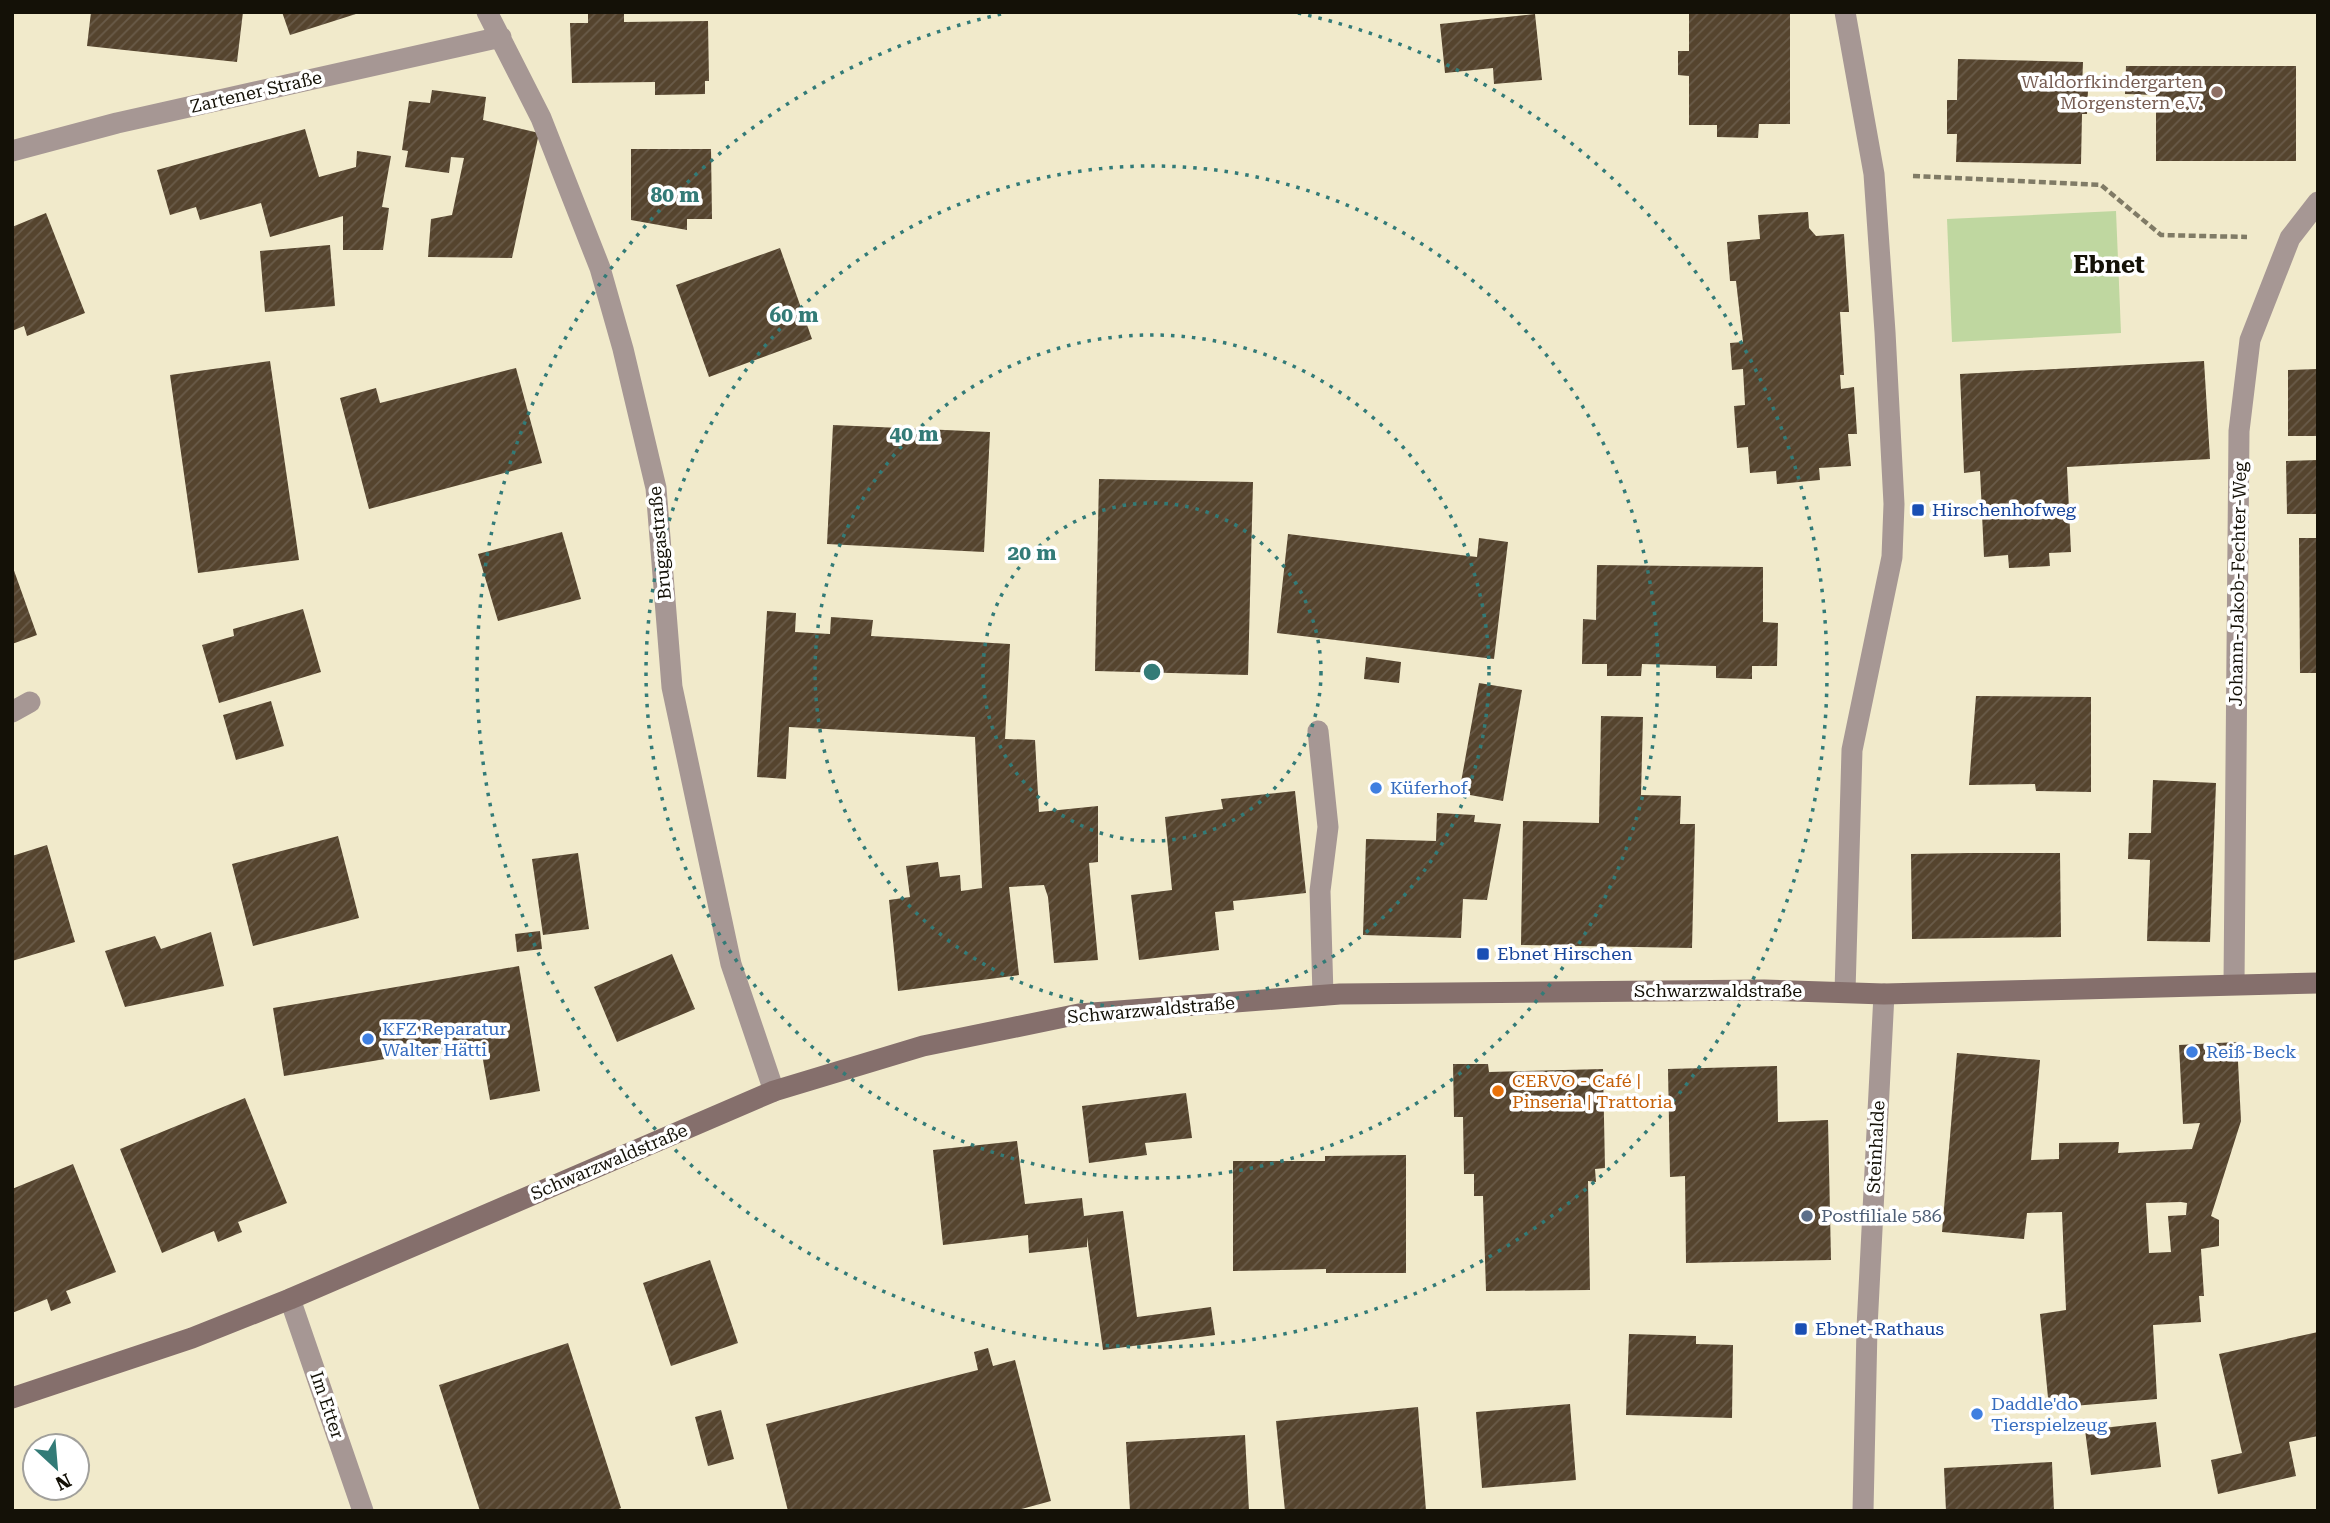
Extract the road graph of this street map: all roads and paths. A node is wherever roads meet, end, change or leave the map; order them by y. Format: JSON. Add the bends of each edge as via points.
{"nodes":[{"id":1,"x":488,"y":12,"type":"edge"},
{"id":2,"x":1844,"y":12,"type":"edge"},
{"id":3,"x":501,"y":37,"type":"junction"},
{"id":4,"x":12,"y":151,"type":"edge"},
{"id":5,"x":1874,"y":174,"type":"junction"},
{"id":6,"x":2318,"y":202,"type":"edge"},
{"id":7,"x":2290,"y":238,"type":"junction"},
{"id":8,"x":1318,"y":731,"type":"dead end"},
{"id":9,"x":2318,"y":983,"type":"edge"},
{"id":10,"x":2234,"y":984,"type":"junction"},
{"id":11,"x":1845,"y":992,"type":"junction"},
{"id":12,"x":1884,"y":994,"type":"junction"},
{"id":13,"x":1323,"y":995,"type":"junction"},
{"id":14,"x":774,"y":1091,"type":"junction"},
{"id":15,"x":290,"y":1299,"type":"junction"},
{"id":16,"x":12,"y":1398,"type":"edge"},
{"id":17,"x":363,"y":1511,"type":"edge"},
{"id":18,"x":1863,"y":1511,"type":"edge"}],
"edges":[{"from":1,"to":3,"type":"street","name":"Bruggastraße"},
{"from":2,"to":5,"type":"street"},
{"from":3,"to":4,"type":"street","name":"Zartener Straße"},
{"from":3,"to":14,"type":"street","name":"Bruggastraße","via":[[541,118],[595,255],[623,349],[656,488],[672,687],[731,964]]},
{"from":5,"to":7,"type":"path","via":[[2101,185],[2161,235]]},
{"from":5,"to":11,"type":"street","via":[[1894,504],[1892,557],[1852,750]]},
{"from":6,"to":7,"type":"street","name":"Johann-Jakob-Fechter-Weg"},
{"from":7,"to":10,"type":"street","name":"Johann-Jakob-Fechter-Weg","via":[[2250,340],[2239,431]]},
{"from":8,"to":13,"type":"street","via":[[1328,827],[1320,891]]},
{"from":9,"to":10,"type":"main road","name":"Schwarzwaldstraße"},
{"from":10,"to":12,"type":"main road","name":"Schwarzwaldstraße"},
{"from":11,"to":12,"type":"main road","name":"Schwarzwaldstraße"},
{"from":11,"to":13,"type":"main road","name":"Schwarzwaldstraße"},
{"from":12,"to":18,"type":"street","name":"Steinhalde"},
{"from":13,"to":14,"type":"main road","name":"Schwarzwaldstraße","via":[[1079,1014],[923,1046]]},
{"from":14,"to":15,"type":"main road","name":"Schwarzwaldstraße"},
{"from":15,"to":16,"type":"main road","name":"Schwarzwaldstraße","via":[[192,1338]]},
{"from":15,"to":17,"type":"street","name":"Im Etter"}]}
